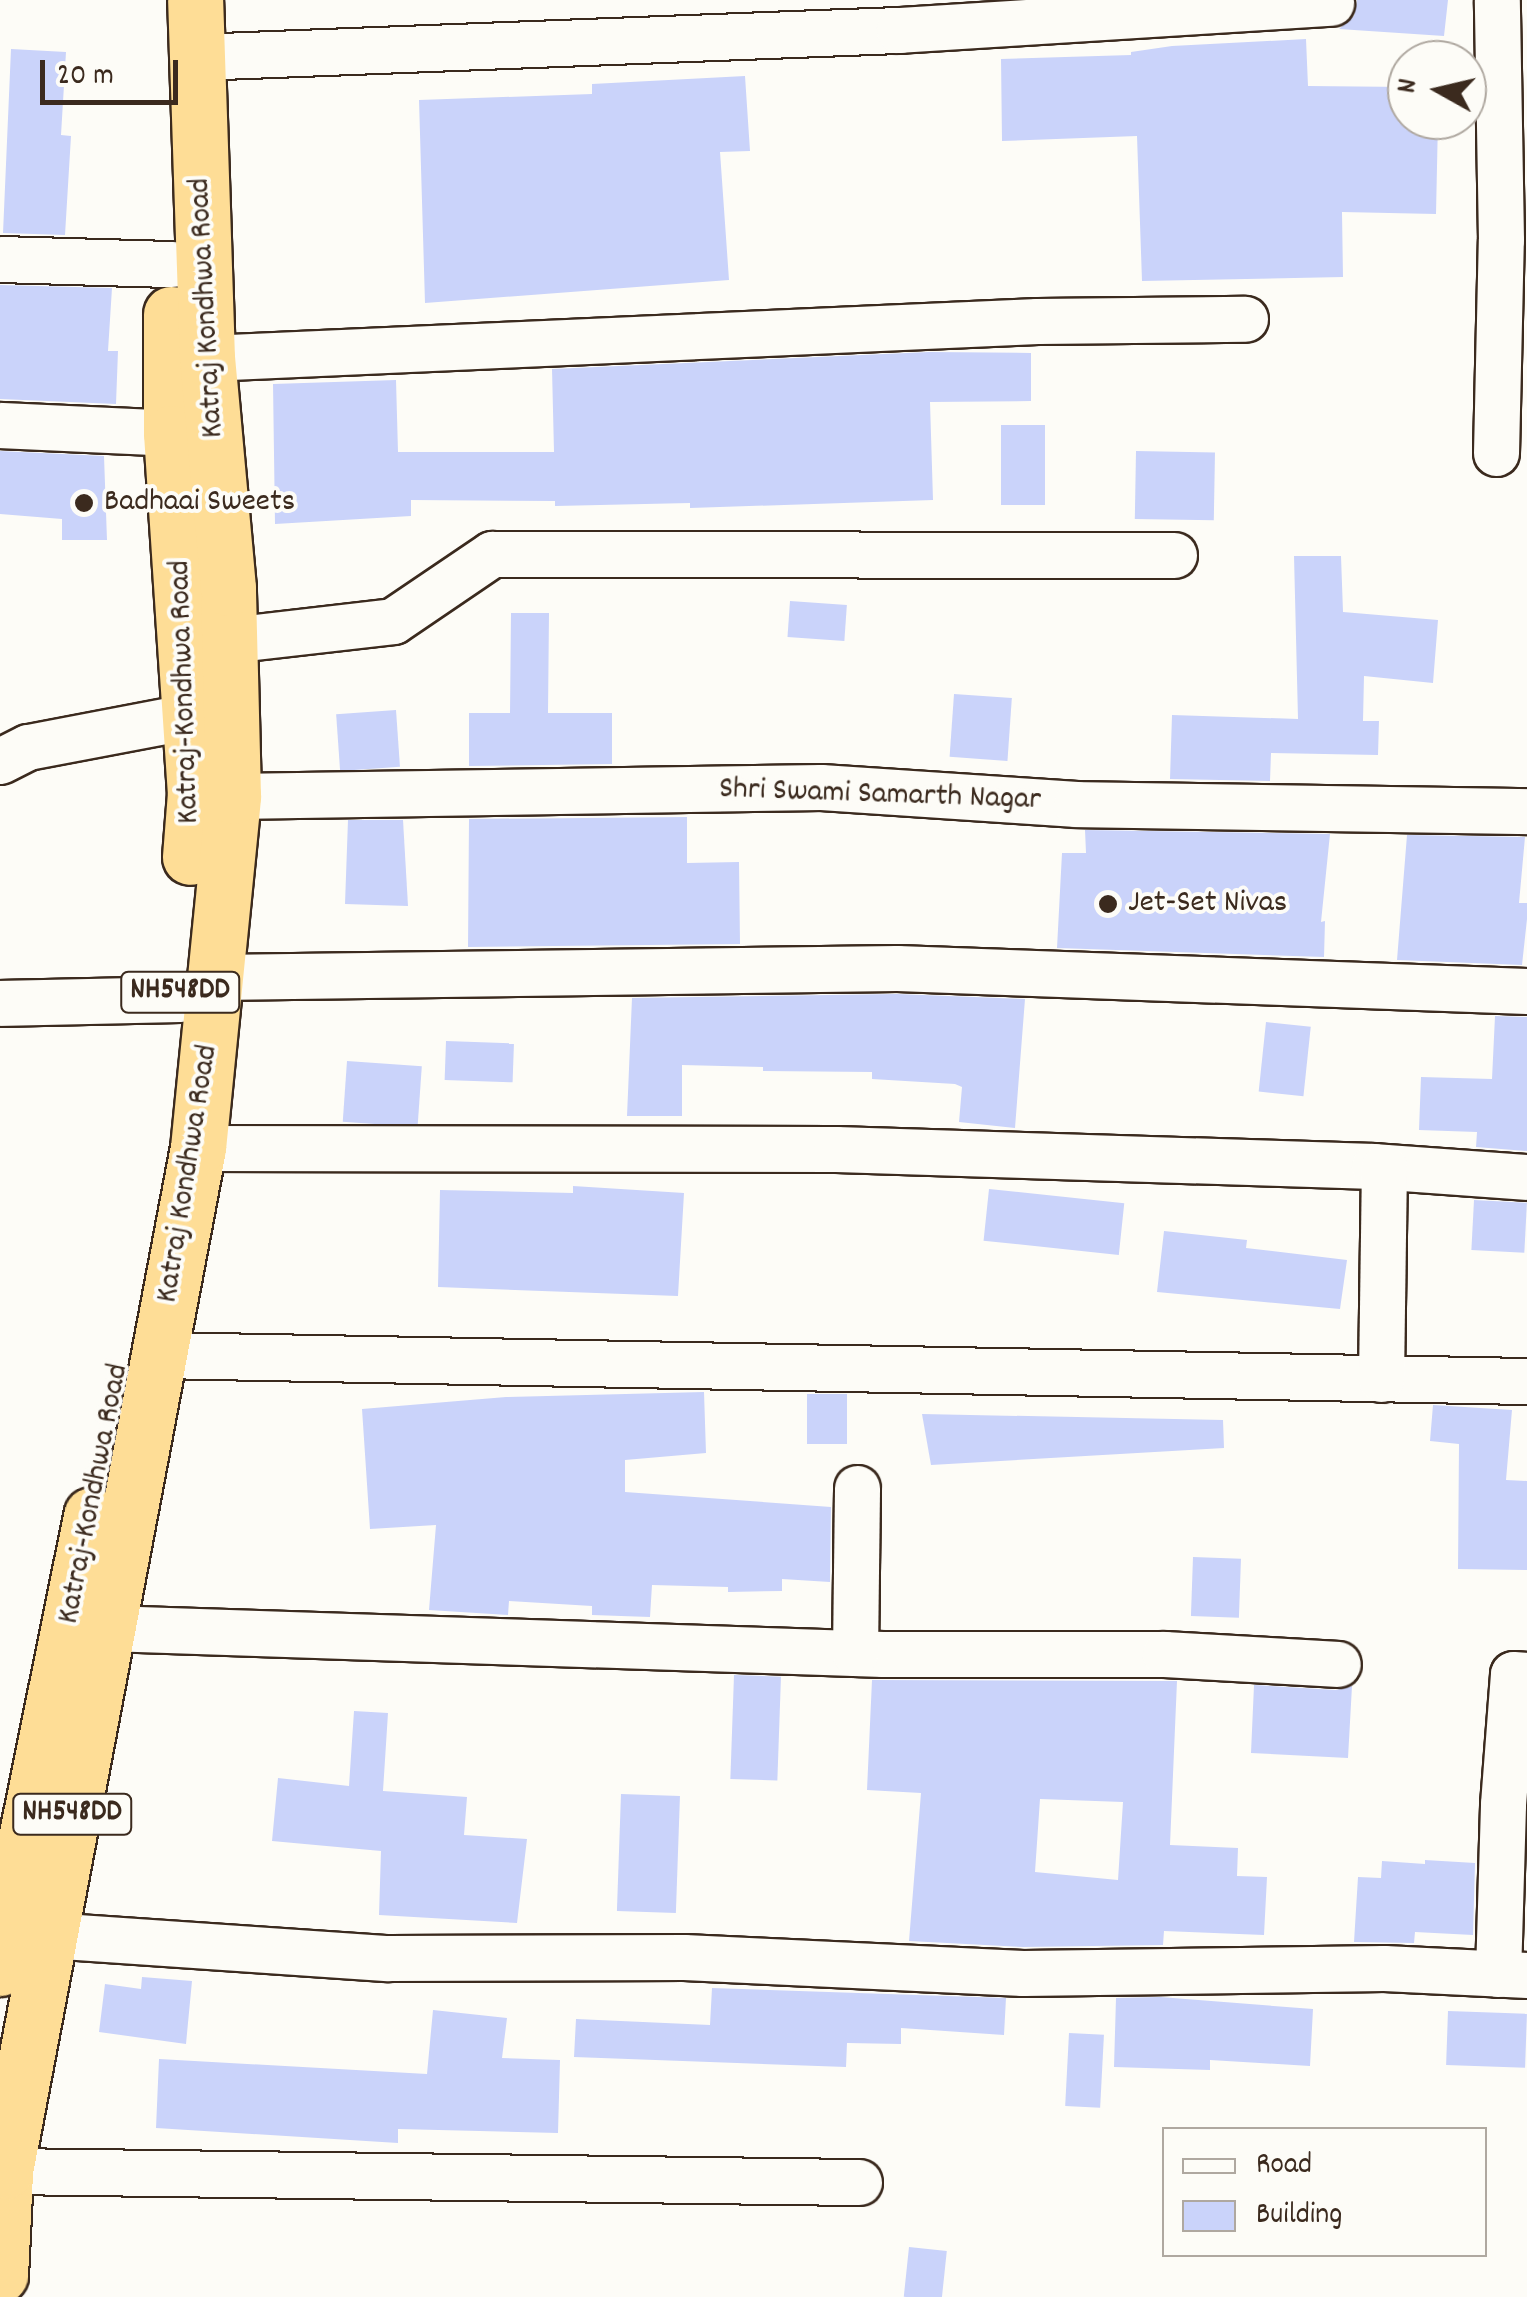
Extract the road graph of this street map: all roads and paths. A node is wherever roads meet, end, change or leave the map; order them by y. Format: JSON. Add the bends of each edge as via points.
{"nodes":[{"id":1,"x":160,"y":0,"type":"edge"},
{"id":2,"x":195,"y":0,"type":"edge"},
{"id":3,"x":1331,"y":3,"type":"dead end"},
{"id":4,"x":1508,"y":18,"type":"edge"},
{"id":5,"x":195,"y":57,"type":"junction"},
{"id":6,"x":0,"y":259,"type":"edge"},
{"id":7,"x":172,"y":264,"type":"junction"},
{"id":8,"x":1244,"y":319,"type":"dead end"},
{"id":9,"x":207,"y":358,"type":"junction"},
{"id":10,"x":0,"y":425,"type":"edge"},
{"id":11,"x":193,"y":433,"type":"junction"},
{"id":12,"x":1496,"y":452,"type":"dead end"},
{"id":13,"x":1174,"y":555,"type":"dead end"},
{"id":14,"x":229,"y":640,"type":"junction"},
{"id":15,"x":190,"y":716,"type":"junction"},
{"id":16,"x":0,"y":760,"type":"edge"},
{"id":17,"x":233,"y":796,"type":"junction"},
{"id":18,"x":1527,"y":811,"type":"edge"},
{"id":19,"x":198,"y":988,"type":"junction"},
{"id":20,"x":1527,"y":991,"type":"edge"},
{"id":21,"x":0,"y":1002,"type":"edge"},
{"id":22,"x":198,"y":1148,"type":"junction"},
{"id":23,"x":1384,"y":1166,"type":"junction"},
{"id":24,"x":1527,"y":1177,"type":"edge"},
{"id":25,"x":159,"y":1355,"type":"junction"},
{"id":26,"x":1381,"y":1378,"type":"junction"},
{"id":27,"x":1527,"y":1381,"type":"edge"},
{"id":28,"x":857,"y":1488,"type":"dead end"},
{"id":29,"x":108,"y":1628,"type":"junction"},
{"id":30,"x":854,"y":1653,"type":"junction"},
{"id":31,"x":1338,"y":1664,"type":"dead end"},
{"id":32,"x":1527,"y":1675,"type":"edge"},
{"id":33,"x":48,"y":1935,"type":"junction"},
{"id":34,"x":0,"y":1968,"type":"edge"},
{"id":35,"x":1513,"y":1975,"type":"edge"},
{"id":36,"x":5,"y":2171,"type":"junction"},
{"id":37,"x":859,"y":2182,"type":"dead end"},
{"id":38,"x":0,"y":2275,"type":"edge"}],
"edges":[{"from":1,"to":7,"type":"highway","name":"Katraj-Kondhwa Road","number":"NH548DD"},
{"from":2,"to":5,"type":"highway","name":"Katraj Kondhwa Road","number":"NH548DD"},
{"from":3,"to":5,"type":"street","via":[[899,30]]},
{"from":4,"to":12,"type":"street"},
{"from":5,"to":9,"type":"highway","name":"Katraj Kondhwa Road","number":"NH548DD"},
{"from":6,"to":7,"type":"street"},
{"from":7,"to":11,"type":"highway","name":"Katraj-Kondhwa Road","number":"NH548DD"},
{"from":8,"to":9,"type":"street","via":[[1037,321]]},
{"from":9,"to":11,"type":"highway","name":"Katraj Kondhwa Road","number":"NH548DD"},
{"from":10,"to":11,"type":"street"},
{"from":11,"to":14,"type":"highway","name":"Katraj Kondhwa Road","number":"NH548DD"},
{"from":11,"to":15,"type":"highway","name":"Katraj-Kondhwa Road","number":"NH548DD"},
{"from":13,"to":14,"type":"street","via":[[492,554],[393,622]]},
{"from":14,"to":17,"type":"highway","name":"Katraj Kondhwa Road","number":"NH548DD"},
{"from":15,"to":16,"type":"street","via":[[28,747]]},
{"from":15,"to":19,"type":"highway","name":"Katraj-Kondhwa Road","number":"NH548DD"},
{"from":17,"to":18,"type":"street","name":"Shri Swami Samarth Nagar","via":[[821,787],[1076,804]]},
{"from":17,"to":19,"type":"highway","name":"Katraj Kondhwa Road","number":"NH548DD"},
{"from":19,"to":20,"type":"street","via":[[898,968]]},
{"from":19,"to":21,"type":"street"},
{"from":19,"to":22,"type":"highway","name":"Katraj Kondhwa Road","number":"NH548DD"},
{"from":19,"to":34,"type":"highway","name":"Katraj-Kondhwa Road","number":"NH548DD","via":[[166,1118]]},
{"from":22,"to":23,"type":"street","via":[[836,1149]]},
{"from":22,"to":25,"type":"highway","name":"Katraj Kondhwa Road","number":"NH548DD"},
{"from":23,"to":24,"type":"street"},
{"from":23,"to":26,"type":"street"},
{"from":25,"to":26,"type":"street"},
{"from":25,"to":29,"type":"highway","name":"Katraj Kondhwa Road","number":"NH548DD"},
{"from":26,"to":27,"type":"street"},
{"from":28,"to":30,"type":"street"},
{"from":29,"to":30,"type":"street"},
{"from":29,"to":33,"type":"highway","name":"Katraj Kondhwa Road","number":"NH548DD"},
{"from":30,"to":31,"type":"street","via":[[1165,1654]]},
{"from":32,"to":35,"type":"street","via":[[1512,1674],[1503,1804]]},
{"from":33,"to":35,"type":"street","via":[[388,1958],[684,1957],[1023,1973],[1384,1968]]},
{"from":33,"to":36,"type":"highway","name":"Katraj Kondhwa Road","number":"NH548DD"},
{"from":36,"to":37,"type":"street"},
{"from":36,"to":38,"type":"highway","name":"Katraj Kondhwa Road","number":"NH548DD"}]}
